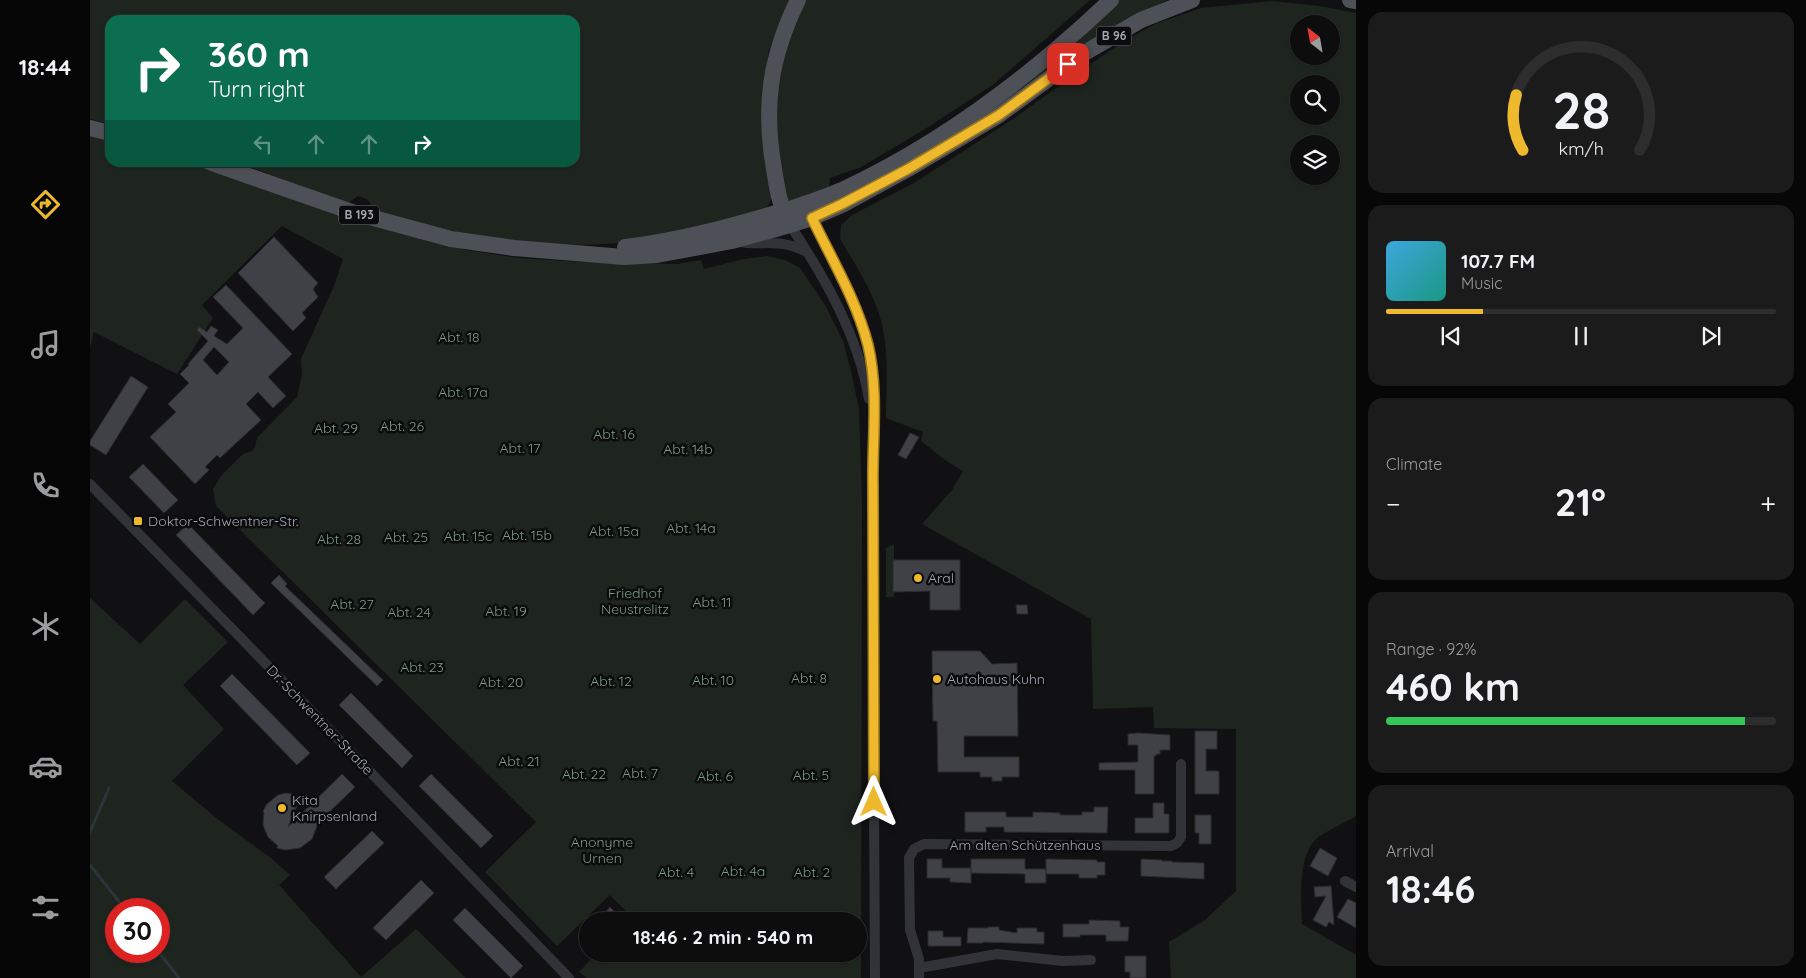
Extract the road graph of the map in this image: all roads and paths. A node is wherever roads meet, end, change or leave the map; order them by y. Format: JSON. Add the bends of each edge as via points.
{"nodes":[{"id":1,"x":798,"y":0,"type":"edge"},
{"id":2,"x":1111,"y":0,"type":"edge"},
{"id":3,"x":1192,"y":0,"type":"edge"},
{"id":4,"x":1350,"y":0,"type":"edge"},
{"id":5,"x":1356,"y":1,"type":"edge"},
{"id":6,"x":1055,"y":52,"type":"junction"},
{"id":7,"x":90,"y":128,"type":"edge"},
{"id":8,"x":105,"y":132,"type":"edge"},
{"id":9,"x":942,"y":149,"type":"junction"},
{"id":10,"x":223,"y":167,"type":"edge"},
{"id":11,"x":808,"y":211,"type":"junction"},
{"id":12,"x":786,"y":218,"type":"junction"},
{"id":13,"x":732,"y":241,"type":"junction"},
{"id":14,"x":578,"y":252,"type":"junction"},
{"id":15,"x":807,"y":252,"type":"junction"},
{"id":16,"x":872,"y":457,"type":"junction"},
{"id":17,"x":90,"y":484,"type":"edge"},
{"id":18,"x":1181,"y":764,"type":"dead end"},
{"id":19,"x":1345,"y":881,"type":"dead end"},
{"id":20,"x":1356,"y":887,"type":"edge"},
{"id":21,"x":1091,"y":960,"type":"dead end"},
{"id":22,"x":919,"y":973,"type":"edge"},
{"id":23,"x":569,"y":978,"type":"edge"},
{"id":24,"x":875,"y":978,"type":"edge"}],
"edges":[{"from":1,"to":12,"type":"main road","via":[[775,56],[770,84],[769,137],[779,198]]},
{"from":2,"to":6,"type":"main road","number":"B 96"},
{"from":3,"to":9,"type":"main road","number":"B 96","via":[[1141,20],[1081,55],[999,115]]},
{"from":4,"to":5,"type":"main road"},
{"from":6,"to":9,"type":"main road","number":"B 96","via":[[1035,73]]},
{"from":6,"to":11,"type":"main road","number":"B 96","via":[[948,132]]},
{"from":7,"to":8,"type":"main road"},
{"from":9,"to":11,"type":"main road","number":"B 96","via":[[842,204]]},
{"from":10,"to":14,"type":"main road","number":"B 193","via":[[355,213],[451,239],[514,248]]},
{"from":11,"to":12,"type":"main road","number":"B 96"},
{"from":11,"to":16,"type":"street","via":[[848,289],[868,346],[874,391]]},
{"from":12,"to":13,"type":"main road","number":"B 193"},
{"from":12,"to":14,"type":"main road","number":"B 193","via":[[643,245]]},
{"from":12,"to":15,"type":"street"},
{"from":13,"to":14,"type":"main road","number":"B 193","via":[[657,256]]},
{"from":13,"to":15,"type":"street","via":[[788,245]]},
{"from":15,"to":16,"type":"street","via":[[847,326],[859,361],[869,397]]},
{"from":16,"to":24,"type":"street"},
{"from":17,"to":23,"type":"street","name":"Dr.-Schwentner-Straße"},
{"from":18,"to":22,"type":"street","name":"Am alten Schützenhaus","via":[[1181,837],[1171,846],[924,844],[914,849],[909,858],[910,930],[919,959]]},
{"from":19,"to":20,"type":"street"},
{"from":21,"to":22,"type":"street","name":"Am alten Schützenhaus","via":[[1063,961],[998,954]]}]}
